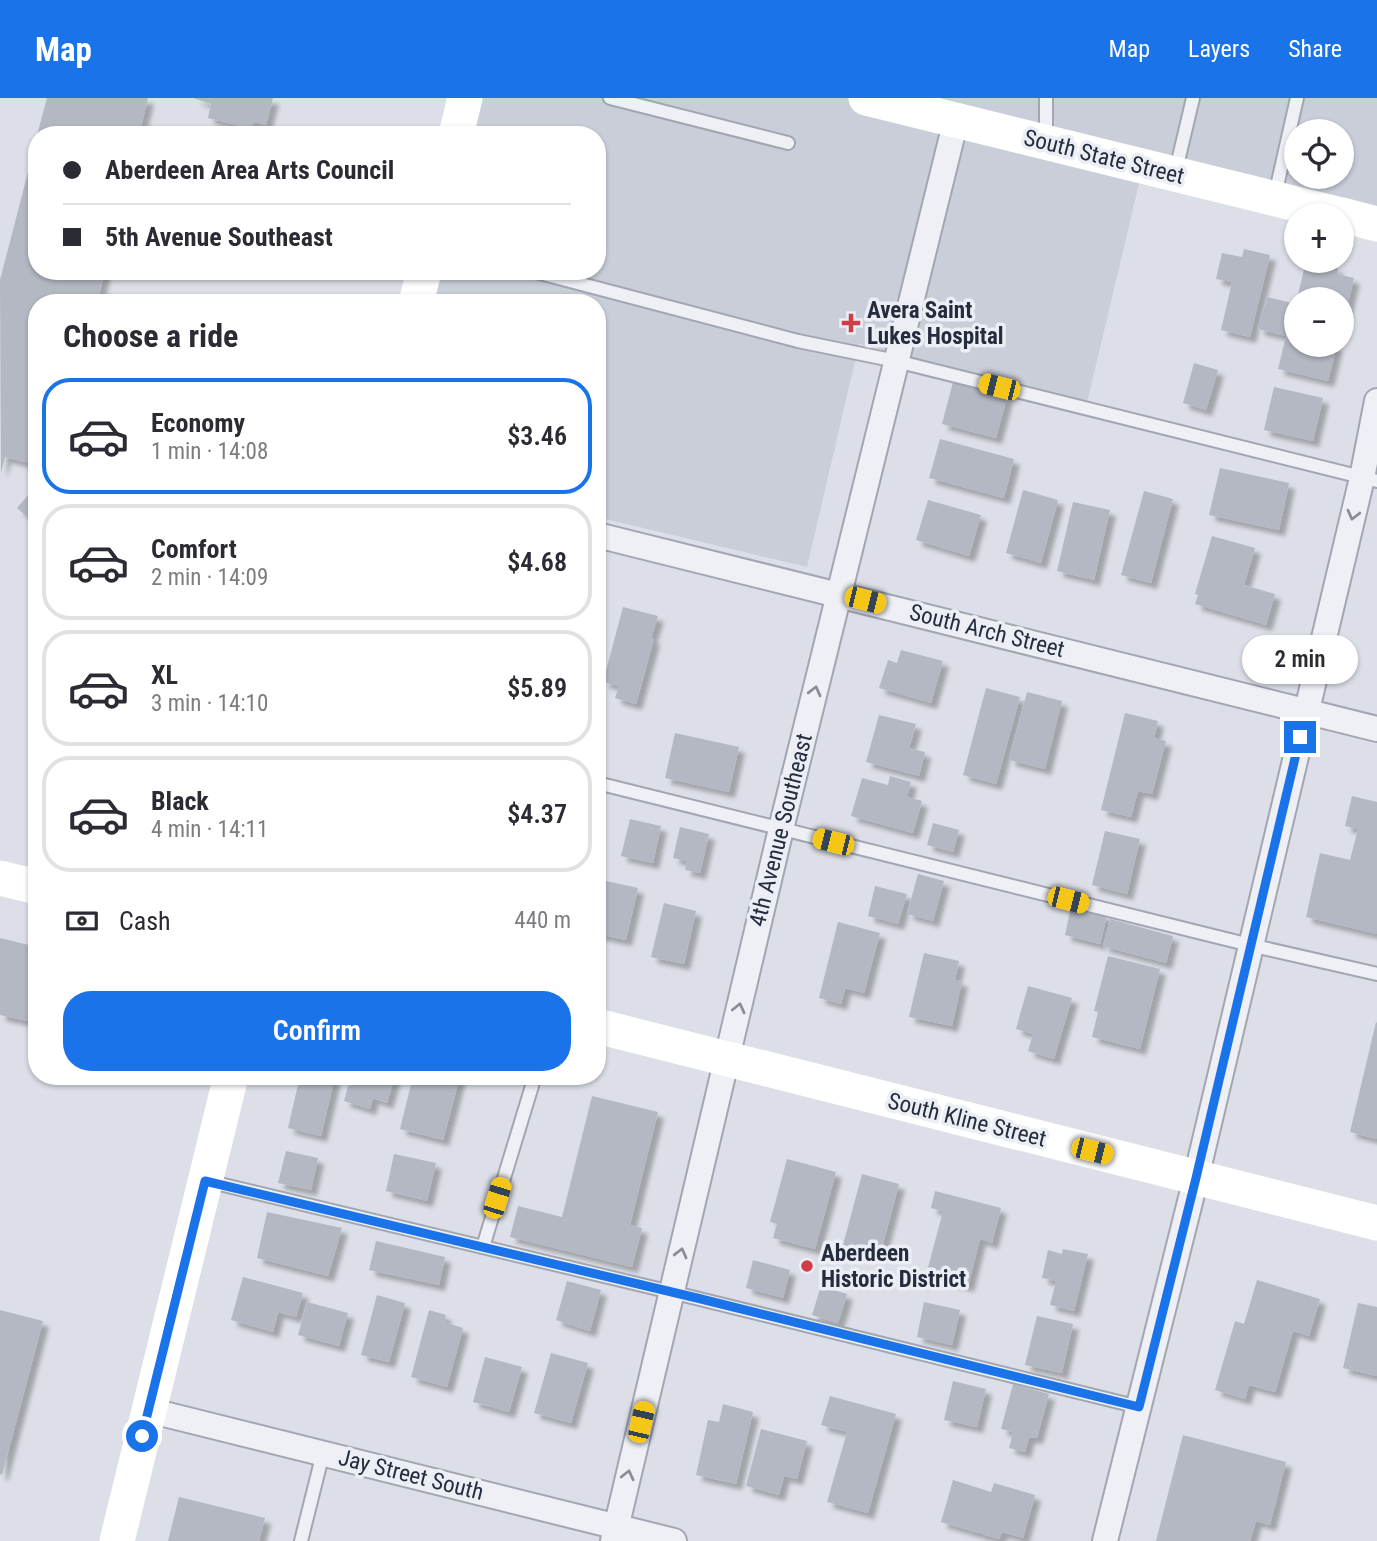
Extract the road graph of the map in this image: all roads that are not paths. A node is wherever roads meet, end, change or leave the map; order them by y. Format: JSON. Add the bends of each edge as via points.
{"nodes":[{"id":1,"x":465,"y":98,"type":"edge"},
{"id":2,"x":610,"y":98,"type":"edge"},
{"id":3,"x":866,"y":98,"type":"edge"},
{"id":4,"x":1046,"y":98,"type":"edge"},
{"id":5,"x":1193,"y":98,"type":"edge"},
{"id":6,"x":1297,"y":98,"type":"edge"},
{"id":7,"x":956,"y":120,"type":"junction"},
{"id":8,"x":458,"y":126,"type":"edge"},
{"id":9,"x":1046,"y":142,"type":"junction"},
{"id":10,"x":788,"y":144,"type":"dead end"},
{"id":11,"x":1175,"y":174,"type":"junction"},
{"id":12,"x":1274,"y":199,"type":"junction"},
{"id":13,"x":1291,"y":203,"type":"edge"},
{"id":14,"x":1354,"y":218,"type":"edge"},
{"id":15,"x":1377,"y":224,"type":"edge"},
{"id":16,"x":566,"y":280,"type":"edge"},
{"id":17,"x":895,"y":361,"type":"junction"},
{"id":18,"x":1377,"y":401,"type":"edge"},
{"id":19,"x":1370,"y":479,"type":"edge"},
{"id":20,"x":606,"y":537,"type":"edge"},
{"id":21,"x":839,"y":594,"type":"junction"},
{"id":22,"x":1306,"y":711,"type":"junction"},
{"id":23,"x":1377,"y":729,"type":"edge"},
{"id":24,"x":606,"y":785,"type":"edge"},
{"id":25,"x":781,"y":829,"type":"junction"},
{"id":26,"x":0,"y":878,"type":"edge"},
{"id":27,"x":28,"y":885,"type":"edge"},
{"id":28,"x":1250,"y":945,"type":"junction"},
{"id":29,"x":1377,"y":974,"type":"edge"},
{"id":30,"x":606,"y":1028,"type":"edge"},
{"id":31,"x":727,"y":1059,"type":"junction"},
{"id":32,"x":229,"y":1085,"type":"edge"},
{"id":33,"x":531,"y":1085,"type":"edge"},
{"id":34,"x":1196,"y":1178,"type":"junction"},
{"id":35,"x":205,"y":1181,"type":"junction"},
{"id":36,"x":1377,"y":1223,"type":"edge"},
{"id":37,"x":482,"y":1247,"type":"junction"},
{"id":38,"x":671,"y":1292,"type":"junction"},
{"id":39,"x":1139,"y":1407,"type":"junction"},
{"id":40,"x":148,"y":1410,"type":"junction"},
{"id":41,"x":323,"y":1453,"type":"junction"},
{"id":42,"x":614,"y":1534,"type":"edge"},
{"id":43,"x":117,"y":1541,"type":"edge"},
{"id":44,"x":301,"y":1541,"type":"edge"},
{"id":45,"x":674,"y":1541,"type":"edge"},
{"id":46,"x":1105,"y":1541,"type":"edge"}],
"edges":[{"from":1,"to":8,"type":"street"},
{"from":2,"to":10,"type":"lane"},
{"from":3,"to":7,"type":"street","name":"South State Street"},
{"from":4,"to":9,"type":"lane"},
{"from":5,"to":11,"type":"lane"},
{"from":6,"to":12,"type":"lane"},
{"from":7,"to":9,"type":"street","name":"South State Street"},
{"from":7,"to":17,"type":"street","name":"4th Avenue Southeast"},
{"from":9,"to":11,"type":"street","name":"South State Street"},
{"from":11,"to":12,"type":"street","name":"South State Street"},
{"from":12,"to":13,"type":"street","name":"South State Street"},
{"from":14,"to":15,"type":"street","name":"South State Street"},
{"from":16,"to":17,"type":"lane","via":[[797,341]]},
{"from":17,"to":19,"type":"lane"},
{"from":17,"to":21,"type":"street","name":"4th Avenue Southeast"},
{"from":18,"to":19,"type":"street"},
{"from":19,"to":22,"type":"street","one_way":true},
{"from":20,"to":21,"type":"street","name":"South Arch Street"},
{"from":21,"to":22,"type":"street","name":"South Arch Street"},
{"from":25,"to":21,"type":"street","name":"4th Avenue Southeast","one_way":true},
{"from":22,"to":23,"type":"street","name":"South Arch Street"},
{"from":22,"to":28,"type":"street"},
{"from":24,"to":25,"type":"lane"},
{"from":25,"to":28,"type":"lane"},
{"from":31,"to":25,"type":"street","name":"4th Avenue Southeast","one_way":true},
{"from":26,"to":27,"type":"street"},
{"from":28,"to":29,"type":"lane"},
{"from":28,"to":34,"type":"street"},
{"from":30,"to":31,"type":"street","name":"South Kline Street"},
{"from":31,"to":34,"type":"street","name":"South Kline Street"},
{"from":38,"to":31,"type":"street","name":"4th Avenue Southeast","one_way":true},
{"from":32,"to":35,"type":"street"},
{"from":33,"to":37,"type":"lane"},
{"from":34,"to":36,"type":"street","name":"South Kline Street"},
{"from":34,"to":39,"type":"street"},
{"from":35,"to":37,"type":"lane"},
{"from":35,"to":40,"type":"street"},
{"from":37,"to":38,"type":"lane"},
{"from":38,"to":39,"type":"lane"},
{"from":42,"to":38,"type":"street","name":"4th Avenue Southeast","one_way":true},
{"from":39,"to":46,"type":"street"},
{"from":40,"to":41,"type":"street","name":"Jay Street South"},
{"from":40,"to":43,"type":"street"},
{"from":41,"to":42,"type":"street","name":"Jay Street South"},
{"from":41,"to":44,"type":"lane"},
{"from":42,"to":45,"type":"street","name":"Jay Street South"}]}
